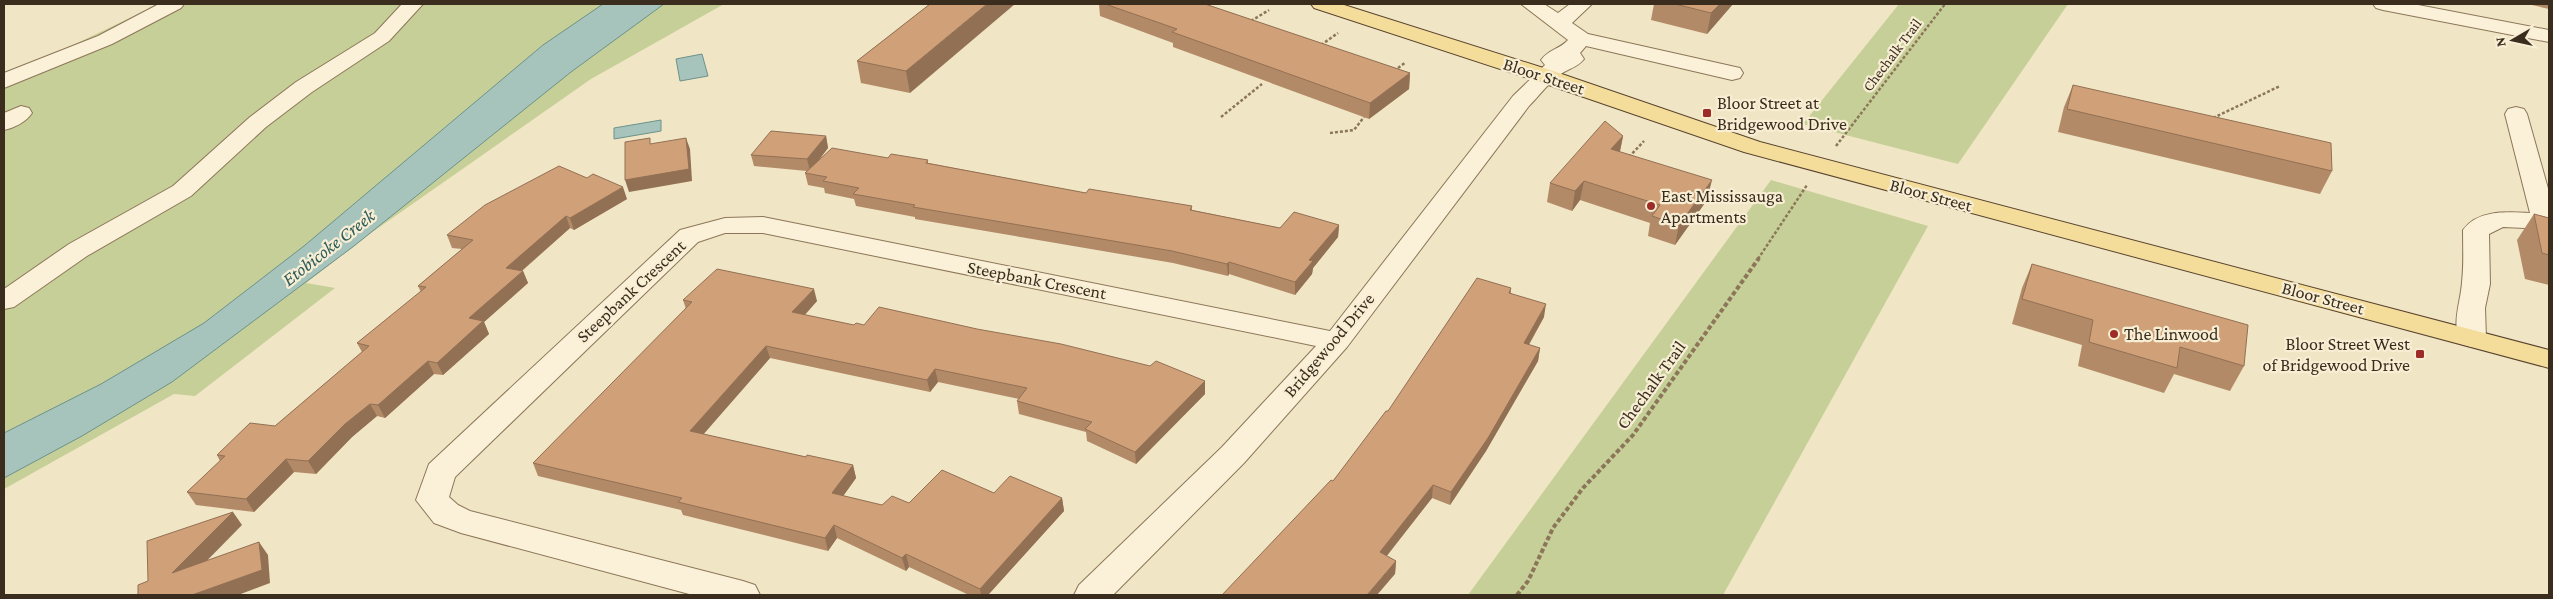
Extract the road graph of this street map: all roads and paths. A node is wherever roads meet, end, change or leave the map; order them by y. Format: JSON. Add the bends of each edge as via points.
{"nodes":[{"id":1,"x":174,"y":4,"type":"edge"},
{"id":2,"x":413,"y":4,"type":"edge"},
{"id":3,"x":1321,"y":4,"type":"edge"},
{"id":4,"x":1531,"y":4,"type":"edge"},
{"id":5,"x":1582,"y":4,"type":"edge"},
{"id":6,"x":1945,"y":4,"type":"edge"},
{"id":7,"x":2383,"y":4,"type":"edge"},
{"id":8,"x":1269,"y":10,"type":"dead end"},
{"id":9,"x":1249,"y":23,"type":"edge"},
{"id":10,"x":1559,"y":23,"type":"junction"},
{"id":11,"x":1338,"y":33,"type":"dead end"},
{"id":12,"x":2549,"y":36,"type":"edge"},
{"id":13,"x":1318,"y":46,"type":"edge"},
{"id":14,"x":1562,"y":59,"type":"junction"},
{"id":15,"x":1406,"y":62,"type":"dead end"},
{"id":16,"x":1392,"y":72,"type":"edge"},
{"id":17,"x":1732,"y":73,"type":"dead end"},
{"id":18,"x":4,"y":81,"type":"edge"},
{"id":19,"x":1262,"y":84,"type":"edge"},
{"id":20,"x":2280,"y":86,"type":"dead end"},
{"id":21,"x":2516,"y":114,"type":"dead end"},
{"id":22,"x":1221,"y":117,"type":"dead end"},
{"id":23,"x":1364,"y":117,"type":"edge"},
{"id":24,"x":2212,"y":119,"type":"edge"},
{"id":25,"x":1330,"y":133,"type":"dead end"},
{"id":26,"x":1644,"y":141,"type":"dead end"},
{"id":27,"x":1838,"y":144,"type":"dead end"},
{"id":28,"x":1626,"y":160,"type":"edge"},
{"id":29,"x":1805,"y":188,"type":"dead end"},
{"id":30,"x":2547,"y":222,"type":"edge"},
{"id":31,"x":4,"y":301,"type":"edge"},
{"id":32,"x":2472,"y":338,"type":"junction"},
{"id":33,"x":1337,"y":340,"type":"junction"},
{"id":34,"x":2549,"y":359,"type":"edge"},
{"id":35,"x":743,"y":595,"type":"edge"},
{"id":36,"x":1091,"y":595,"type":"edge"},
{"id":37,"x":1518,"y":595,"type":"edge"}],
"edges":[{"from":1,"to":18,"type":"street","via":[[105,40]]},
{"from":2,"to":31,"type":"street","via":[[382,37],[304,87],[258,122],[182,191],[78,250]]},
{"from":3,"to":14,"type":"main road","name":"Bloor Street"},
{"from":4,"to":10,"type":"street"},
{"from":5,"to":10,"type":"street"},
{"from":6,"to":27,"type":"path","name":"Chechalk Trail"},
{"from":7,"to":12,"type":"street","via":[[2512,36]]},
{"from":8,"to":9,"type":"path"},
{"from":10,"to":14,"type":"street"},
{"from":11,"to":13,"type":"path"},
{"from":14,"to":17,"type":"street"},
{"from":14,"to":32,"type":"main road","name":"Bloor Street","via":[[1752,147]]},
{"from":14,"to":33,"type":"street","name":"Bridgewood Drive","via":[[1521,101]]},
{"from":15,"to":16,"type":"path"},
{"from":19,"to":22,"type":"path"},
{"from":20,"to":24,"type":"path"},
{"from":21,"to":30,"type":"street"},
{"from":23,"to":25,"type":"path","via":[[1354,130]]},
{"from":26,"to":28,"type":"path"},
{"from":29,"to":37,"type":"path","name":"Chechalk Trail","via":[[1770,243],[1633,435],[1583,488],[1553,528]]},
{"from":30,"to":32,"type":"street","via":[[2499,219],[2476,230]]},
{"from":32,"to":34,"type":"main road","name":"Bloor Street"},
{"from":33,"to":35,"type":"street","name":"Steepbank Crescent","via":[[763,225],[716,225],[689,236],[440,472],[432,500],[446,514],[461,521]]},
{"from":33,"to":36,"type":"street","name":"Bridgewood Drive","via":[[1233,455]]}]}
